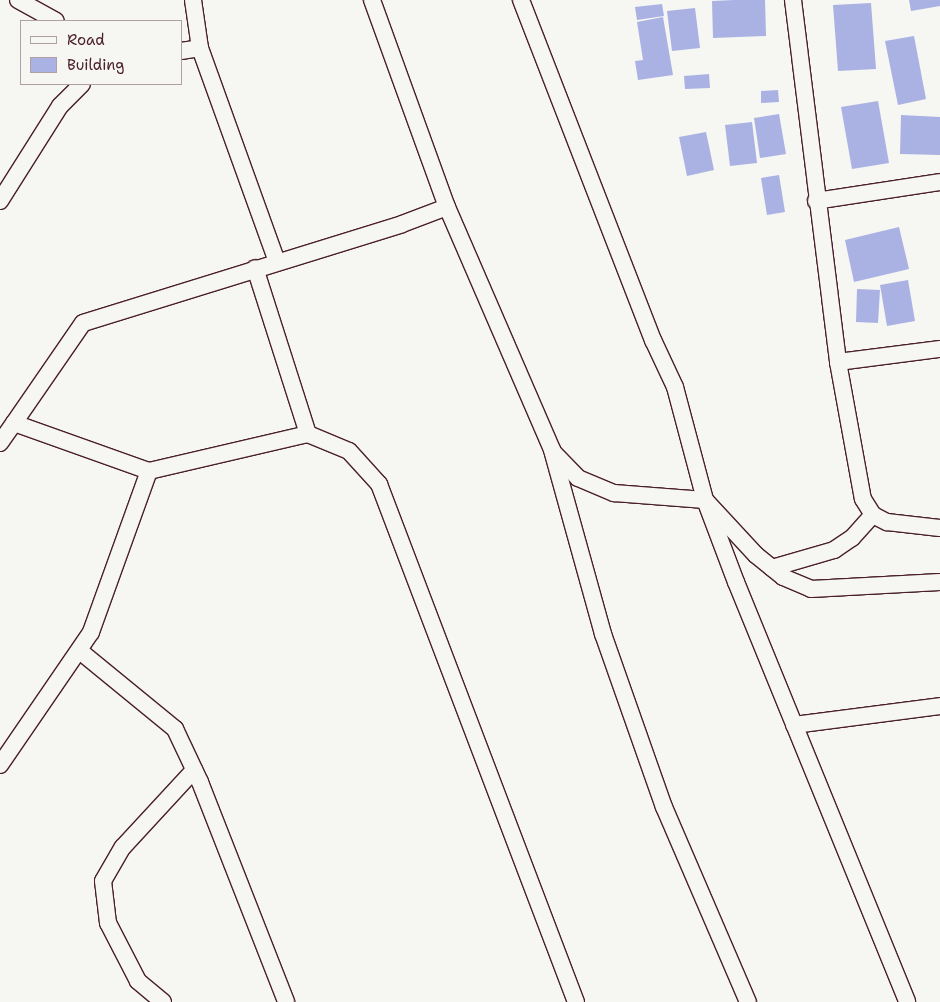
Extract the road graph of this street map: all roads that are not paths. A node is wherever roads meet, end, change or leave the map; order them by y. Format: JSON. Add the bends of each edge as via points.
{"nodes":[{"id":1,"x":18,"y":0,"type":"edge"},
{"id":2,"x":192,"y":0,"type":"edge"},
{"id":3,"x":372,"y":0,"type":"edge"},
{"id":4,"x":521,"y":0,"type":"edge"},
{"id":5,"x":793,"y":0,"type":"edge"},
{"id":6,"x":54,"y":20,"type":"edge"},
{"id":7,"x":200,"y":48,"type":"junction"},
{"id":8,"x":182,"y":51,"type":"edge"},
{"id":9,"x":81,"y":85,"type":"edge"},
{"id":10,"x":940,"y":182,"type":"edge"},
{"id":11,"x":0,"y":201,"type":"edge"},
{"id":12,"x":816,"y":201,"type":"junction"},
{"id":13,"x":447,"y":207,"type":"junction"},
{"id":14,"x":277,"y":262,"type":"junction"},
{"id":15,"x":255,"y":268,"type":"junction"},
{"id":16,"x":940,"y":349,"type":"edge"},
{"id":17,"x":838,"y":362,"type":"junction"},
{"id":18,"x":14,"y":423,"type":"junction"},
{"id":19,"x":308,"y":434,"type":"junction"},
{"id":20,"x":0,"y":443,"type":"edge"},
{"id":21,"x":552,"y":450,"type":"junction"},
{"id":22,"x":149,"y":471,"type":"junction"},
{"id":23,"x":705,"y":500,"type":"junction"},
{"id":24,"x":873,"y":514,"type":"junction"},
{"id":25,"x":940,"y":528,"type":"edge"},
{"id":26,"x":772,"y":568,"type":"junction"},
{"id":27,"x":940,"y":582,"type":"edge"},
{"id":28,"x":81,"y":652,"type":"junction"},
{"id":29,"x":940,"y":706,"type":"edge"},
{"id":30,"x":794,"y":725,"type":"junction"},
{"id":31,"x":0,"y":765,"type":"edge"},
{"id":32,"x":194,"y":770,"type":"junction"},
{"id":33,"x":163,"y":1002,"type":"edge"},
{"id":34,"x":286,"y":1002,"type":"edge"},
{"id":35,"x":576,"y":1002,"type":"edge"},
{"id":36,"x":748,"y":1002,"type":"edge"},
{"id":37,"x":907,"y":1002,"type":"edge"}],
"edges":[{"from":1,"to":6,"type":"street"},
{"from":2,"to":7,"type":"street"},
{"from":3,"to":13,"type":"street"},
{"from":4,"to":23,"type":"street","via":[[653,340],[675,387]]},
{"from":5,"to":12,"type":"street"},
{"from":7,"to":8,"type":"street"},
{"from":7,"to":14,"type":"street"},
{"from":9,"to":11,"type":"street","via":[[60,106]]},
{"from":10,"to":12,"type":"street"},
{"from":12,"to":17,"type":"street"},
{"from":13,"to":14,"type":"street"},
{"from":13,"to":21,"type":"street"},
{"from":14,"to":15,"type":"street"},
{"from":15,"to":18,"type":"street","via":[[83,323]]},
{"from":15,"to":19,"type":"street"},
{"from":16,"to":17,"type":"street"},
{"from":17,"to":24,"type":"street","via":[[863,499]]},
{"from":18,"to":20,"type":"street"},
{"from":18,"to":22,"type":"street"},
{"from":19,"to":22,"type":"street"},
{"from":19,"to":35,"type":"street","via":[[348,451],[379,484]]},
{"from":21,"to":23,"type":"street","via":[[578,478],[614,492]]},
{"from":21,"to":36,"type":"street","via":[[603,634],[651,771]]},
{"from":22,"to":28,"type":"street"},
{"from":23,"to":26,"type":"street"},
{"from":23,"to":30,"type":"street"},
{"from":24,"to":25,"type":"street","via":[[887,522]]},
{"from":24,"to":26,"type":"street","via":[[852,538],[834,550]]},
{"from":26,"to":27,"type":"street","via":[[783,577],[811,589]]},
{"from":28,"to":31,"type":"street"},
{"from":28,"to":32,"type":"street","via":[[175,729]]},
{"from":29,"to":30,"type":"street"},
{"from":30,"to":37,"type":"street"},
{"from":32,"to":33,"type":"street","via":[[123,847],[103,881],[108,923],[138,980]]},
{"from":32,"to":34,"type":"street"}]}
